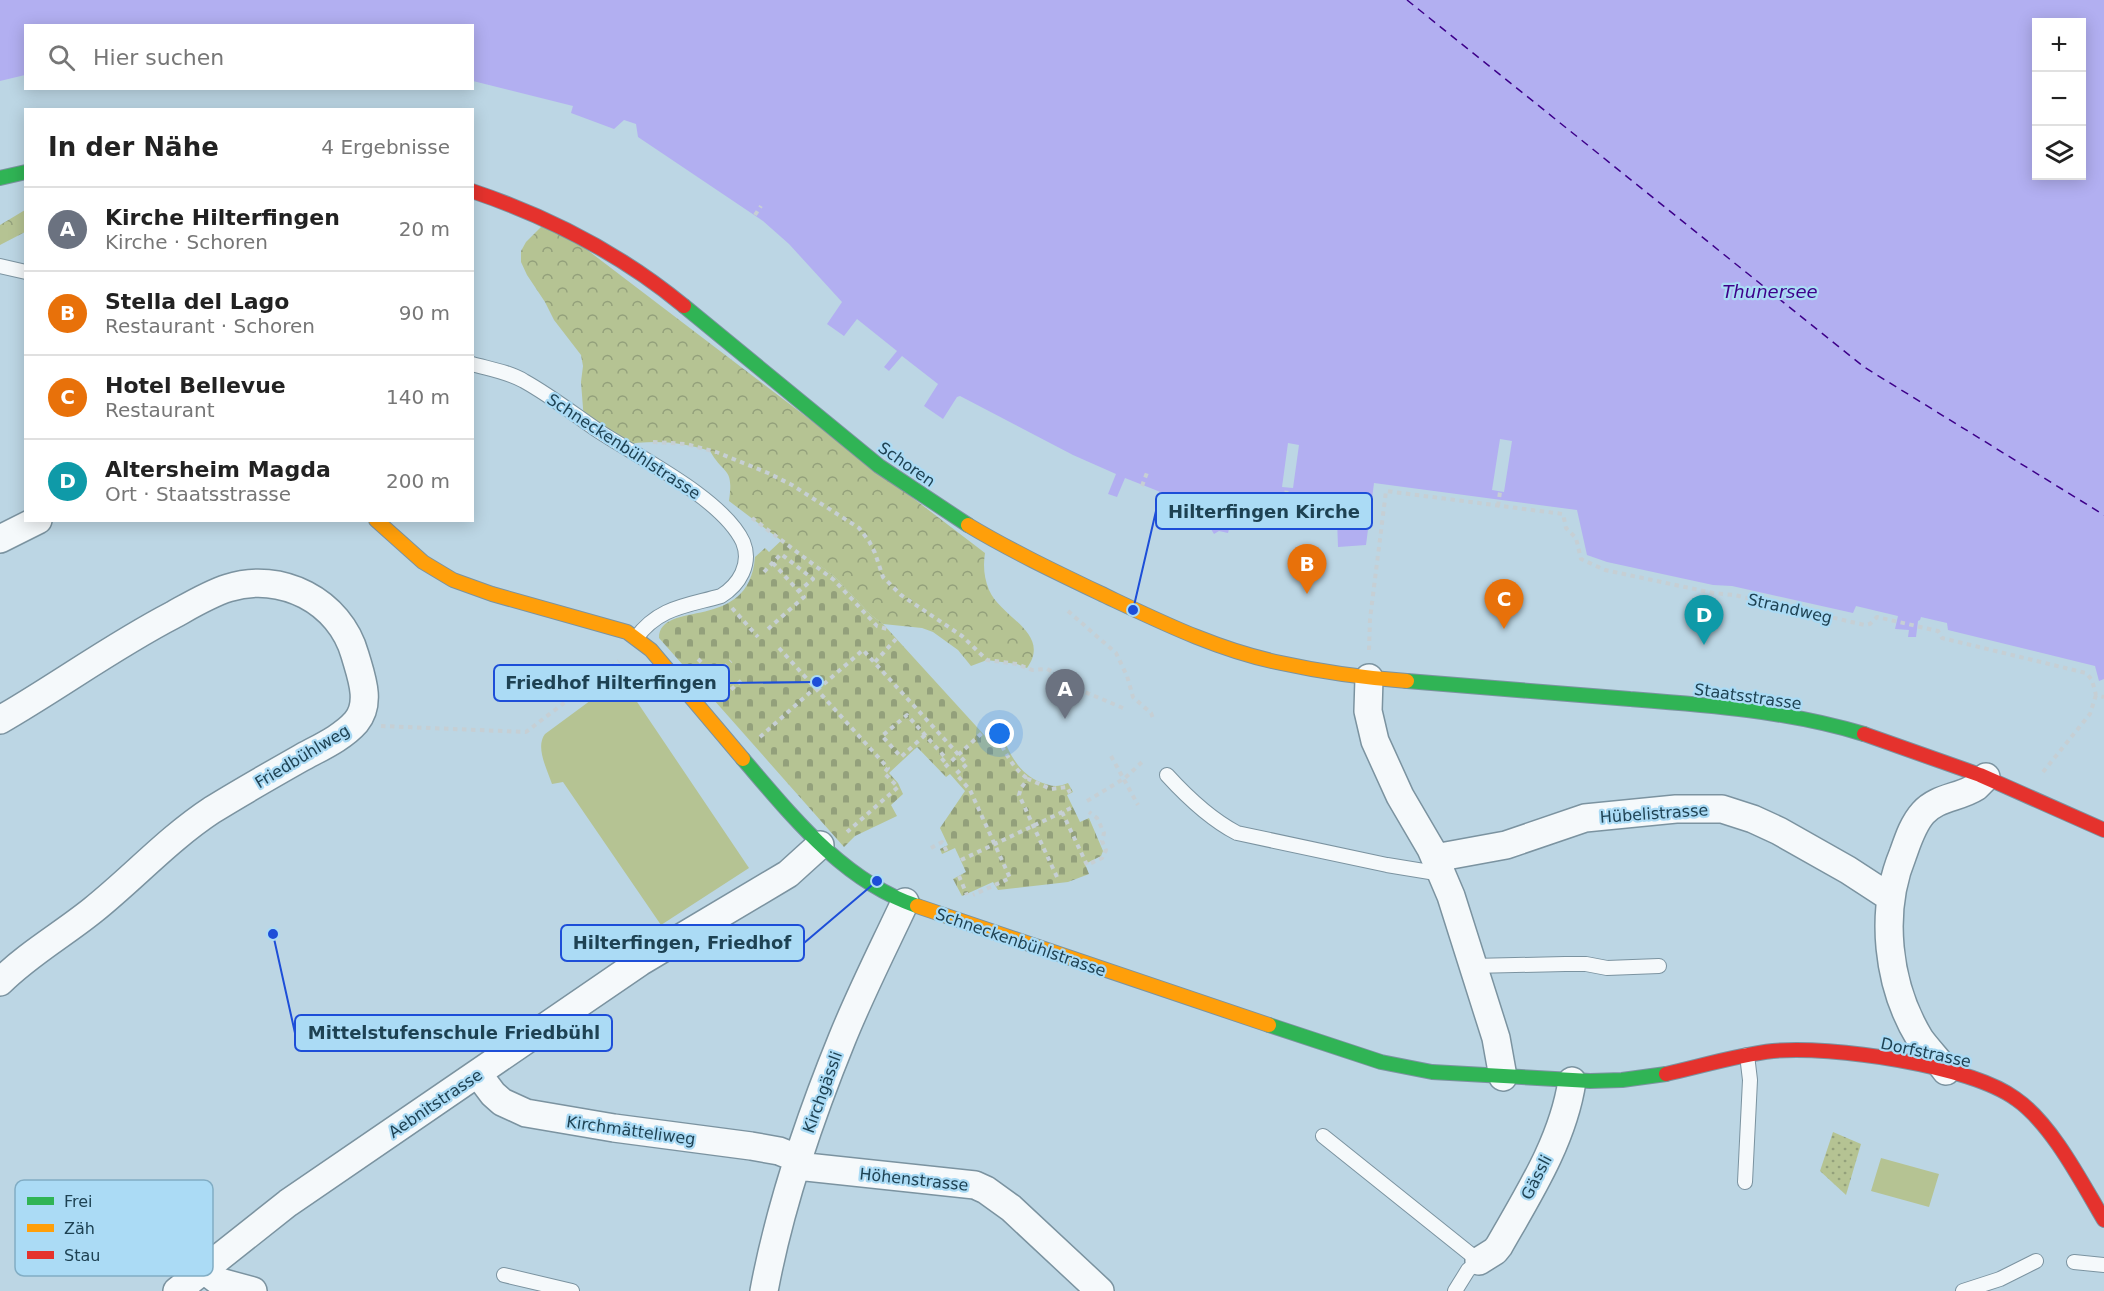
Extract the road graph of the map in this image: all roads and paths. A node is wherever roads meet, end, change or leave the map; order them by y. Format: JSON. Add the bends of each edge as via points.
{"nodes":[{"id":1,"x":24,"y":172,"type":"edge"},
{"id":2,"x":0,"y":178,"type":"edge"},
{"id":3,"x":474,"y":191,"type":"edge"},
{"id":4,"x":761,"y":206,"type":"dead end"},
{"id":5,"x":755,"y":215,"type":"dead end"},
{"id":6,"x":0,"y":266,"type":"edge"},
{"id":7,"x":24,"y":272,"type":"edge"},
{"id":8,"x":474,"y":365,"type":"edge"},
{"id":9,"x":620,"y":445,"type":"junction"},
{"id":10,"x":1148,"y":470,"type":"dead end"},
{"id":11,"x":1142,"y":486,"type":"dead end"},
{"id":12,"x":1287,"y":488,"type":"dead end"},
{"id":13,"x":1500,"y":492,"type":"dead end"},
{"id":14,"x":1498,"y":506,"type":"junction"},
{"id":15,"x":1284,"y":513,"type":"dead end"},
{"id":16,"x":747,"y":514,"type":"dead end"},
{"id":17,"x":34,"y":522,"type":"edge"},
{"id":18,"x":378,"y":522,"type":"edge"},
{"id":19,"x":0,"y":539,"type":"edge"},
{"id":20,"x":772,"y":562,"type":"dead end"},
{"id":21,"x":721,"y":596,"type":"junction"},
{"id":22,"x":1062,"y":606,"type":"dead end"},
{"id":23,"x":768,"y":629,"type":"dead end"},
{"id":24,"x":887,"y":629,"type":"dead end"},
{"id":25,"x":758,"y":636,"type":"dead end"},
{"id":26,"x":896,"y":639,"type":"dead end"},
{"id":27,"x":639,"y":640,"type":"junction"},
{"id":28,"x":779,"y":648,"type":"dead end"},
{"id":29,"x":875,"y":662,"type":"junction"},
{"id":30,"x":1368,"y":678,"type":"junction"},
{"id":31,"x":742,"y":680,"type":"dead end"},
{"id":32,"x":816,"y":689,"type":"junction"},
{"id":33,"x":2096,"y":695,"type":"junction"},
{"id":34,"x":2104,"y":697,"type":"edge"},
{"id":35,"x":733,"y":702,"type":"dead end"},
{"id":36,"x":1123,"y":708,"type":"dead end"},
{"id":37,"x":1153,"y":718,"type":"dead end"},
{"id":38,"x":0,"y":720,"type":"edge"},
{"id":39,"x":353,"y":725,"type":"junction"},
{"id":40,"x":755,"y":727,"type":"dead end"},
{"id":41,"x":994,"y":730,"type":"dead end"},
{"id":42,"x":982,"y":734,"type":"dead end"},
{"id":43,"x":762,"y":735,"type":"junction"},
{"id":44,"x":926,"y":735,"type":"junction"},
{"id":45,"x":958,"y":755,"type":"junction"},
{"id":46,"x":739,"y":756,"type":"junction"},
{"id":47,"x":1111,"y":756,"type":"dead end"},
{"id":48,"x":1142,"y":762,"type":"dead end"},
{"id":49,"x":1167,"y":775,"type":"dead end"},
{"id":50,"x":1986,"y":777,"type":"junction"},
{"id":51,"x":1029,"y":779,"type":"junction"},
{"id":52,"x":1124,"y":779,"type":"junction"},
{"id":53,"x":1070,"y":794,"type":"dead end"},
{"id":54,"x":2032,"y":798,"type":"junction"},
{"id":55,"x":1087,"y":801,"type":"dead end"},
{"id":56,"x":1138,"y":805,"type":"dead end"},
{"id":57,"x":1073,"y":807,"type":"dead end"},
{"id":58,"x":1062,"y":812,"type":"junction"},
{"id":59,"x":1089,"y":812,"type":"dead end"},
{"id":60,"x":840,"y":824,"type":"dead end"},
{"id":61,"x":1033,"y":826,"type":"junction"},
{"id":62,"x":2104,"y":830,"type":"edge"},
{"id":63,"x":995,"y":844,"type":"junction"},
{"id":64,"x":820,"y":845,"type":"junction"},
{"id":65,"x":930,"y":848,"type":"dead end"},
{"id":66,"x":947,"y":852,"type":"dead end"},
{"id":67,"x":961,"y":860,"type":"dead end"},
{"id":68,"x":1438,"y":866,"type":"junction"},
{"id":69,"x":959,"y":876,"type":"dead end"},
{"id":70,"x":1057,"y":877,"type":"dead end"},
{"id":71,"x":1891,"y":898,"type":"junction"},
{"id":72,"x":905,"y":902,"type":"junction"},
{"id":73,"x":1472,"y":966,"type":"junction"},
{"id":74,"x":1659,"y":966,"type":"dead end"},
{"id":75,"x":0,"y":982,"type":"edge"},
{"id":76,"x":1747,"y":1055,"type":"junction"},
{"id":77,"x":1946,"y":1071,"type":"junction"},
{"id":78,"x":478,"y":1074,"type":"junction"},
{"id":79,"x":1503,"y":1077,"type":"junction"},
{"id":80,"x":1572,"y":1081,"type":"junction"},
{"id":81,"x":1323,"y":1136,"type":"dead end"},
{"id":82,"x":798,"y":1163,"type":"junction"},
{"id":83,"x":1744,"y":1182,"type":"dead end"},
{"id":84,"x":2104,"y":1220,"type":"edge"},
{"id":85,"x":1479,"y":1261,"type":"junction"},
{"id":86,"x":2036,"y":1261,"type":"dead end"},
{"id":87,"x":2074,"y":1262,"type":"dead end"},
{"id":88,"x":213,"y":1263,"type":"edge"},
{"id":89,"x":2104,"y":1264,"type":"edge"},
{"id":90,"x":504,"y":1275,"type":"dead end"},
{"id":91,"x":196,"y":1276,"type":"edge"},
{"id":92,"x":212,"y":1276,"type":"edge"},
{"id":93,"x":177,"y":1291,"type":"edge"},
{"id":94,"x":253,"y":1291,"type":"edge"},
{"id":95,"x":572,"y":1291,"type":"edge"},
{"id":96,"x":764,"y":1291,"type":"edge"},
{"id":97,"x":1100,"y":1291,"type":"edge"},
{"id":98,"x":1455,"y":1291,"type":"edge"},
{"id":99,"x":1963,"y":1291,"type":"edge"}],
"edges":[{"from":1,"to":2,"type":"street"},
{"from":3,"to":30,"type":"street","name":"Schoren","via":[[529,211],[625,261],[879,466],[993,540],[1143,615],[1215,644],[1279,663]]},
{"from":4,"to":5,"type":"path"},
{"from":6,"to":7,"type":"lane"},
{"from":8,"to":9,"type":"lane","name":"Schneckenbühlstrasse","via":[[523,380]]},
{"from":9,"to":21,"type":"lane","name":"Schneckenbühlstrasse","via":[[699,494],[736,532],[746,552],[744,571]]},
{"from":9,"to":36,"type":"path","via":[[657,441],[686,444],[792,485],[859,528],[875,553],[883,577],[901,595],[962,636],[987,660],[1053,672]]},
{"from":10,"to":11,"type":"path"},
{"from":12,"to":15,"type":"path"},
{"from":13,"to":14,"type":"path"},
{"from":14,"to":30,"type":"path","name":"Strandweg","via":[[1386,491],[1370,619]]},
{"from":14,"to":33,"type":"path","name":"Strandweg","via":[[1563,514],[1566,528],[1576,538],[1581,559],[1605,570],[1865,625],[1877,617],[1938,631],[1942,638],[2086,673]]},
{"from":16,"to":24,"type":"path","via":[[834,580],[878,626]]},
{"from":17,"to":19,"type":"street"},
{"from":18,"to":27,"type":"street","name":"Schneckenbühlstrasse","via":[[423,562],[453,580],[627,632]]},
{"from":20,"to":23,"type":"path","via":[[804,597]]},
{"from":21,"to":25,"type":"path"},
{"from":21,"to":27,"type":"lane","name":"Schneckenbühlstrasse","via":[[658,615],[646,624]]},
{"from":22,"to":37,"type":"path","via":[[1116,653],[1133,697]]},
{"from":26,"to":29,"type":"path"},
{"from":27,"to":39,"type":"path","via":[[526,732]]},
{"from":27,"to":46,"type":"street","name":"Schneckenbühlstrasse"},
{"from":28,"to":32,"type":"path"},
{"from":29,"to":32,"type":"path","via":[[863,650]]},
{"from":29,"to":45,"type":"path"},
{"from":30,"to":50,"type":"street","name":"Staatsstrasse","via":[[1767,712],[1882,738]]},
{"from":30,"to":68,"type":"street","via":[[1368,711],[1380,755]]},
{"from":31,"to":35,"type":"path","via":[[726,694]]},
{"from":32,"to":43,"type":"path"},
{"from":32,"to":60,"type":"path","via":[[888,768],[884,772],[898,788],[848,833]]},
{"from":33,"to":34,"type":"path"},
{"from":33,"to":54,"type":"path","via":[[2090,714],[2042,773]]},
{"from":38,"to":39,"type":"street","name":"Friedbühlweg","via":[[143,630],[229,587],[258,583],[302,592],[342,625],[352,643],[364,696],[363,710]]},
{"from":39,"to":75,"type":"street","name":"Friedbühlweg","via":[[190,825],[93,910],[31,954]]},
{"from":40,"to":43,"type":"path"},
{"from":41,"to":51,"type":"path","via":[[1018,771]]},
{"from":42,"to":45,"type":"path"},
{"from":43,"to":46,"type":"path"},
{"from":44,"to":44,"type":"path","via":[[907,715],[882,736],[901,757]]},
{"from":44,"to":45,"type":"path","via":[[944,756],[946,766]]},
{"from":45,"to":63,"type":"path","via":[[967,764],[956,774],[970,790]]},
{"from":46,"to":64,"type":"street","name":"Schneckenbühlstrasse"},
{"from":47,"to":52,"type":"path"},
{"from":48,"to":52,"type":"path"},
{"from":49,"to":68,"type":"lane","via":[[1190,799],[1237,833],[1388,865]]},
{"from":50,"to":54,"type":"street","name":"Staatsstrasse"},
{"from":50,"to":71,"type":"street","via":[[1975,788],[1940,801],[1922,813],[1895,874]]},
{"from":51,"to":53,"type":"path","via":[[1051,789],[1067,787]]},
{"from":51,"to":61,"type":"path","via":[[1019,795]]},
{"from":52,"to":55,"type":"path"},
{"from":52,"to":56,"type":"path"},
{"from":54,"to":62,"type":"street","name":"Staatsstrasse"},
{"from":57,"to":58,"type":"path"},
{"from":58,"to":59,"type":"path","via":[[1087,865],[1102,858],[1106,850],[1104,833],[1097,818]]},
{"from":58,"to":61,"type":"path"},
{"from":61,"to":63,"type":"path"},
{"from":61,"to":70,"type":"path"},
{"from":63,"to":67,"type":"path"},
{"from":63,"to":69,"type":"path","via":[[1010,878],[969,897]]},
{"from":64,"to":72,"type":"street","name":"Schneckenbühlstrasse","via":[[871,885]]},
{"from":64,"to":78,"type":"street","name":"Aebnitstrasse","via":[[788,874],[640,962]]},
{"from":65,"to":66,"type":"path","via":[[942,842]]},
{"from":68,"to":71,"type":"street","name":"Hübelistrasse","via":[[1585,819],[1676,809],[1722,809],[1779,831]]},
{"from":68,"to":73,"type":"street"},
{"from":71,"to":77,"type":"street","via":[[1890,942],[1901,997],[1921,1040]]},
{"from":72,"to":79,"type":"street","name":"Schneckenbühlstrasse","via":[[1356,1055],[1421,1071]]},
{"from":72,"to":82,"type":"street","name":"Kirchgässli","via":[[842,1037]]},
{"from":73,"to":74,"type":"lane"},
{"from":73,"to":79,"type":"street","via":[[1496,1038]]},
{"from":76,"to":77,"type":"street","name":"Dorfstrasse","via":[[1776,1050],[1843,1052]]},
{"from":76,"to":80,"type":"street","name":"Dorfstrasse","via":[[1625,1080]]},
{"from":76,"to":83,"type":"lane","via":[[1750,1080]]},
{"from":77,"to":84,"type":"street","name":"Dorfstrasse","via":[[2008,1093],[2032,1113]]},
{"from":78,"to":82,"type":"street","name":"Kirchmätteliweg","via":[[502,1102],[526,1113],[779,1151]]},
{"from":78,"to":88,"type":"street","name":"Aebnitstrasse","via":[[288,1203]]},
{"from":79,"to":80,"type":"street","name":"Dorfstrasse"},
{"from":80,"to":85,"type":"street","name":"Gässli","via":[[1558,1133],[1528,1196],[1499,1246]]},
{"from":81,"to":85,"type":"lane"},
{"from":82,"to":96,"type":"street","name":"Kirchgässli","via":[[778,1225]]},
{"from":82,"to":97,"type":"street","name":"Höhenstrasse","via":[[975,1185],[1011,1208]]},
{"from":85,"to":98,"type":"lane","name":"Gässli"},
{"from":86,"to":99,"type":"lane"},
{"from":87,"to":89,"type":"lane"},
{"from":90,"to":95,"type":"lane"},
{"from":91,"to":93,"type":"street","name":"Aebnitstrasse"},
{"from":92,"to":94,"type":"street"}]}
